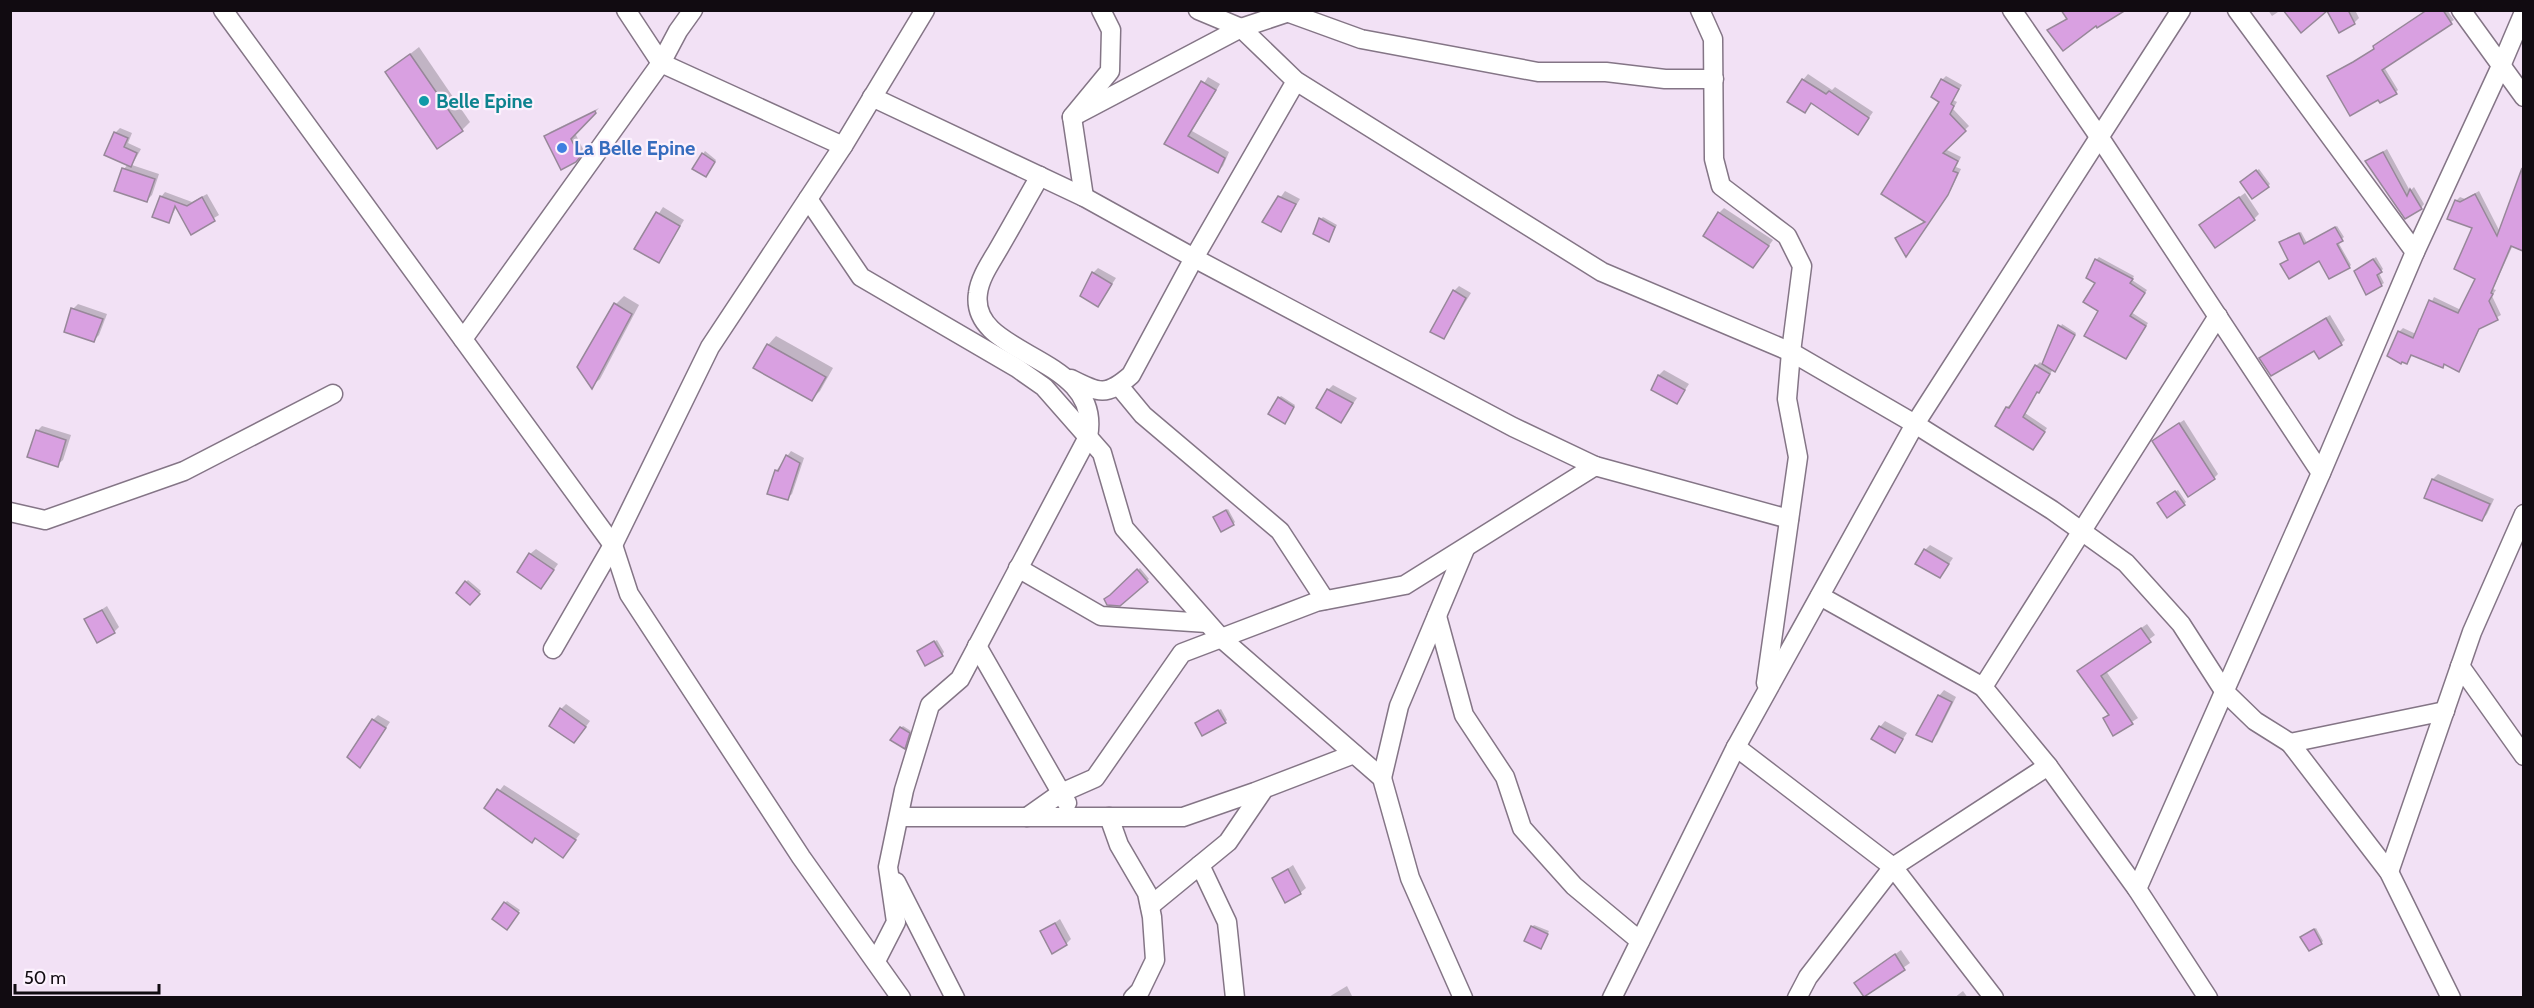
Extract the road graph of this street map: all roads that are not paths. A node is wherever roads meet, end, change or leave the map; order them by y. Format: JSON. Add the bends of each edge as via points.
{"nodes":[{"id":1,"x":223,"y":10,"type":"edge"},
{"id":2,"x":626,"y":10,"type":"edge"},
{"id":3,"x":693,"y":10,"type":"edge"},
{"id":4,"x":925,"y":10,"type":"edge"},
{"id":5,"x":1101,"y":10,"type":"edge"},
{"id":6,"x":1198,"y":10,"type":"edge"},
{"id":7,"x":1700,"y":10,"type":"edge"},
{"id":8,"x":2012,"y":10,"type":"edge"},
{"id":9,"x":2181,"y":10,"type":"edge"},
{"id":10,"x":2237,"y":10,"type":"edge"},
{"id":11,"x":2461,"y":10,"type":"edge"},
{"id":12,"x":1284,"y":12,"type":"edge"},
{"id":13,"x":2523,"y":12,"type":"edge"},
{"id":14,"x":1241,"y":28,"type":"junction"},
{"id":15,"x":661,"y":63,"type":"junction"},
{"id":16,"x":2501,"y":66,"type":"junction"},
{"id":17,"x":1714,"y":79,"type":"junction"},
{"id":18,"x":1296,"y":81,"type":"junction"},
{"id":19,"x":872,"y":97,"type":"junction"},
{"id":20,"x":2523,"y":97,"type":"edge"},
{"id":21,"x":1072,"y":117,"type":"junction"},
{"id":22,"x":2100,"y":138,"type":"junction"},
{"id":23,"x":843,"y":146,"type":"junction"},
{"id":24,"x":1040,"y":176,"type":"junction"},
{"id":25,"x":1084,"y":197,"type":"junction"},
{"id":26,"x":808,"y":199,"type":"junction"},
{"id":27,"x":2415,"y":252,"type":"junction"},
{"id":28,"x":1194,"y":258,"type":"junction"},
{"id":29,"x":2218,"y":316,"type":"junction"},
{"id":30,"x":463,"y":339,"type":"junction"},
{"id":31,"x":1791,"y":352,"type":"junction"},
{"id":32,"x":1064,"y":375,"type":"junction"},
{"id":33,"x":1119,"y":386,"type":"junction"},
{"id":34,"x":333,"y":394,"type":"dead end"},
{"id":35,"x":1914,"y":424,"type":"junction"},
{"id":36,"x":1088,"y":437,"type":"junction"},
{"id":37,"x":1595,"y":466,"type":"junction"},
{"id":38,"x":2321,"y":473,"type":"junction"},
{"id":39,"x":10,"y":512,"type":"edge"},
{"id":40,"x":2523,"y":516,"type":"edge"},
{"id":41,"x":1789,"y":519,"type":"junction"},
{"id":42,"x":2082,"y":531,"type":"junction"},
{"id":43,"x":613,"y":545,"type":"junction"},
{"id":44,"x":1465,"y":549,"type":"junction"},
{"id":45,"x":1018,"y":568,"type":"junction"},
{"id":46,"x":1820,"y":596,"type":"junction"},
{"id":47,"x":1325,"y":600,"type":"junction"},
{"id":48,"x":1437,"y":616,"type":"junction"},
{"id":49,"x":1207,"y":622,"type":"junction"},
{"id":50,"x":1221,"y":638,"type":"junction"},
{"id":51,"x":977,"y":646,"type":"junction"},
{"id":52,"x":553,"y":649,"type":"dead end"},
{"id":53,"x":2460,"y":666,"type":"junction"},
{"id":54,"x":1983,"y":687,"type":"junction"},
{"id":55,"x":2224,"y":691,"type":"junction"},
{"id":56,"x":1765,"y":694,"type":"junction"},
{"id":57,"x":2445,"y":711,"type":"junction"},
{"id":58,"x":2290,"y":744,"type":"junction"},
{"id":59,"x":1736,"y":747,"type":"junction"},
{"id":60,"x":1354,"y":754,"type":"junction"},
{"id":61,"x":2523,"y":756,"type":"edge"},
{"id":62,"x":2049,"y":766,"type":"junction"},
{"id":63,"x":1382,"y":778,"type":"junction"},
{"id":64,"x":1264,"y":789,"type":"junction"},
{"id":65,"x":1061,"y":793,"type":"junction"},
{"id":66,"x":899,"y":817,"type":"junction"},
{"id":67,"x":1028,"y":817,"type":"junction"},
{"id":68,"x":1075,"y":817,"type":"junction"},
{"id":69,"x":1110,"y":817,"type":"junction"},
{"id":70,"x":1200,"y":865,"type":"junction"},
{"id":71,"x":888,"y":867,"type":"junction"},
{"id":72,"x":1893,"y":867,"type":"junction"},
{"id":73,"x":2389,"y":872,"type":"junction"},
{"id":74,"x":2137,"y":889,"type":"junction"},
{"id":75,"x":1150,"y":906,"type":"junction"},
{"id":76,"x":1640,"y":941,"type":"junction"},
{"id":77,"x":876,"y":961,"type":"junction"},
{"id":78,"x":901,"y":998,"type":"edge"},
{"id":79,"x":955,"y":998,"type":"edge"},
{"id":80,"x":1133,"y":998,"type":"edge"},
{"id":81,"x":1235,"y":998,"type":"edge"},
{"id":82,"x":1463,"y":998,"type":"edge"},
{"id":83,"x":1612,"y":998,"type":"edge"},
{"id":84,"x":1797,"y":998,"type":"edge"},
{"id":85,"x":1994,"y":998,"type":"edge"},
{"id":86,"x":2208,"y":998,"type":"edge"},
{"id":87,"x":2451,"y":998,"type":"edge"}],
"edges":[{"from":1,"to":30,"type":"street"},
{"from":2,"to":15,"type":"street"},
{"from":3,"to":15,"type":"street"},
{"from":4,"to":19,"type":"street"},
{"from":5,"to":21,"type":"street","via":[[1111,30],[1110,71]]},
{"from":6,"to":14,"type":"street"},
{"from":7,"to":17,"type":"street","via":[[1713,39]]},
{"from":8,"to":22,"type":"street"},
{"from":9,"to":22,"type":"street"},
{"from":10,"to":27,"type":"street"},
{"from":11,"to":16,"type":"street"},
{"from":12,"to":14,"type":"street"},
{"from":12,"to":17,"type":"street","via":[[1361,39],[1538,72]]},
{"from":13,"to":16,"type":"street"},
{"from":14,"to":18,"type":"street"},
{"from":14,"to":21,"type":"street"},
{"from":15,"to":23,"type":"street"},
{"from":15,"to":30,"type":"street"},
{"from":16,"to":20,"type":"street"},
{"from":16,"to":27,"type":"street"},
{"from":17,"to":31,"type":"street","via":[[1714,159],[1720,186],[1787,236],[1802,267]]},
{"from":18,"to":28,"type":"street"},
{"from":18,"to":31,"type":"street","via":[[1602,272]]},
{"from":19,"to":23,"type":"street"},
{"from":19,"to":24,"type":"street"},
{"from":21,"to":25,"type":"street"},
{"from":22,"to":29,"type":"street"},
{"from":22,"to":35,"type":"street"},
{"from":23,"to":26,"type":"street"},
{"from":24,"to":25,"type":"street"},
{"from":24,"to":32,"type":"street","via":[[985,273],[978,293],[978,314],[989,328],[1014,346]]},
{"from":25,"to":28,"type":"street"},
{"from":26,"to":36,"type":"street","via":[[861,277],[1044,387]]},
{"from":26,"to":43,"type":"street","via":[[710,347]]},
{"from":27,"to":38,"type":"street"},
{"from":28,"to":33,"type":"street","via":[[1131,375]]},
{"from":28,"to":37,"type":"street","via":[[1513,427]]},
{"from":29,"to":38,"type":"street"},
{"from":29,"to":42,"type":"street"},
{"from":30,"to":43,"type":"street"},
{"from":31,"to":35,"type":"street"},
{"from":31,"to":41,"type":"street","via":[[1788,399],[1798,457]]},
{"from":32,"to":33,"type":"street","via":[[1093,390]]},
{"from":32,"to":36,"type":"street","via":[[1084,401],[1091,422]]},
{"from":33,"to":47,"type":"street","via":[[1143,415],[1280,531]]},
{"from":34,"to":39,"type":"street","via":[[184,471],[45,520]]},
{"from":35,"to":42,"type":"street"},
{"from":35,"to":46,"type":"street"},
{"from":36,"to":45,"type":"street"},
{"from":36,"to":49,"type":"street","via":[[1102,453],[1124,528]]},
{"from":37,"to":41,"type":"street"},
{"from":37,"to":44,"type":"street"},
{"from":38,"to":55,"type":"street"},
{"from":40,"to":53,"type":"street"},
{"from":41,"to":56,"type":"street"},
{"from":42,"to":54,"type":"street"},
{"from":42,"to":55,"type":"street","via":[[2126,563],[2181,624]]},
{"from":43,"to":52,"type":"street"},
{"from":43,"to":77,"type":"street","via":[[629,594],[801,857]]},
{"from":44,"to":47,"type":"street","via":[[1406,585]]},
{"from":44,"to":48,"type":"street"},
{"from":45,"to":49,"type":"street","via":[[1101,616]]},
{"from":45,"to":51,"type":"street"},
{"from":46,"to":54,"type":"street"},
{"from":46,"to":56,"type":"street"},
{"from":47,"to":50,"type":"street"},
{"from":48,"to":63,"type":"street","via":[[1399,706]]},
{"from":48,"to":76,"type":"street","via":[[1464,716],[1505,777],[1522,828],[1574,886]]},
{"from":49,"to":50,"type":"street"},
{"from":50,"to":60,"type":"street"},
{"from":50,"to":65,"type":"street","via":[[1182,653],[1095,778]]},
{"from":51,"to":65,"type":"street"},
{"from":51,"to":66,"type":"street","via":[[960,679],[930,705]]},
{"from":53,"to":57,"type":"street"},
{"from":53,"to":61,"type":"street"},
{"from":54,"to":62,"type":"street"},
{"from":55,"to":58,"type":"street","via":[[2255,721]]},
{"from":55,"to":74,"type":"street"},
{"from":56,"to":59,"type":"street"},
{"from":57,"to":58,"type":"street"},
{"from":57,"to":73,"type":"street"},
{"from":58,"to":73,"type":"street"},
{"from":59,"to":72,"type":"street"},
{"from":59,"to":76,"type":"street"},
{"from":60,"to":63,"type":"street"},
{"from":60,"to":64,"type":"street"},
{"from":62,"to":72,"type":"street"},
{"from":62,"to":74,"type":"street"},
{"from":63,"to":82,"type":"street","via":[[1410,878]]},
{"from":64,"to":69,"type":"street","via":[[1183,817]]},
{"from":64,"to":70,"type":"street","via":[[1228,842]]},
{"from":65,"to":67,"type":"street"},
{"from":65,"to":68,"type":"street"},
{"from":66,"to":67,"type":"street"},
{"from":66,"to":71,"type":"street"},
{"from":67,"to":68,"type":"street"},
{"from":68,"to":69,"type":"street"},
{"from":69,"to":75,"type":"street","via":[[1119,845],[1147,893]]},
{"from":70,"to":75,"type":"street"},
{"from":70,"to":81,"type":"street","via":[[1227,922]]},
{"from":71,"to":77,"type":"street","via":[[896,922]]},
{"from":71,"to":79,"type":"street"},
{"from":72,"to":84,"type":"street","via":[[1808,977]]},
{"from":72,"to":85,"type":"street"},
{"from":73,"to":87,"type":"street"},
{"from":74,"to":86,"type":"street"},
{"from":75,"to":80,"type":"street","via":[[1155,960]]},
{"from":76,"to":83,"type":"street"},
{"from":77,"to":78,"type":"street"}]}
